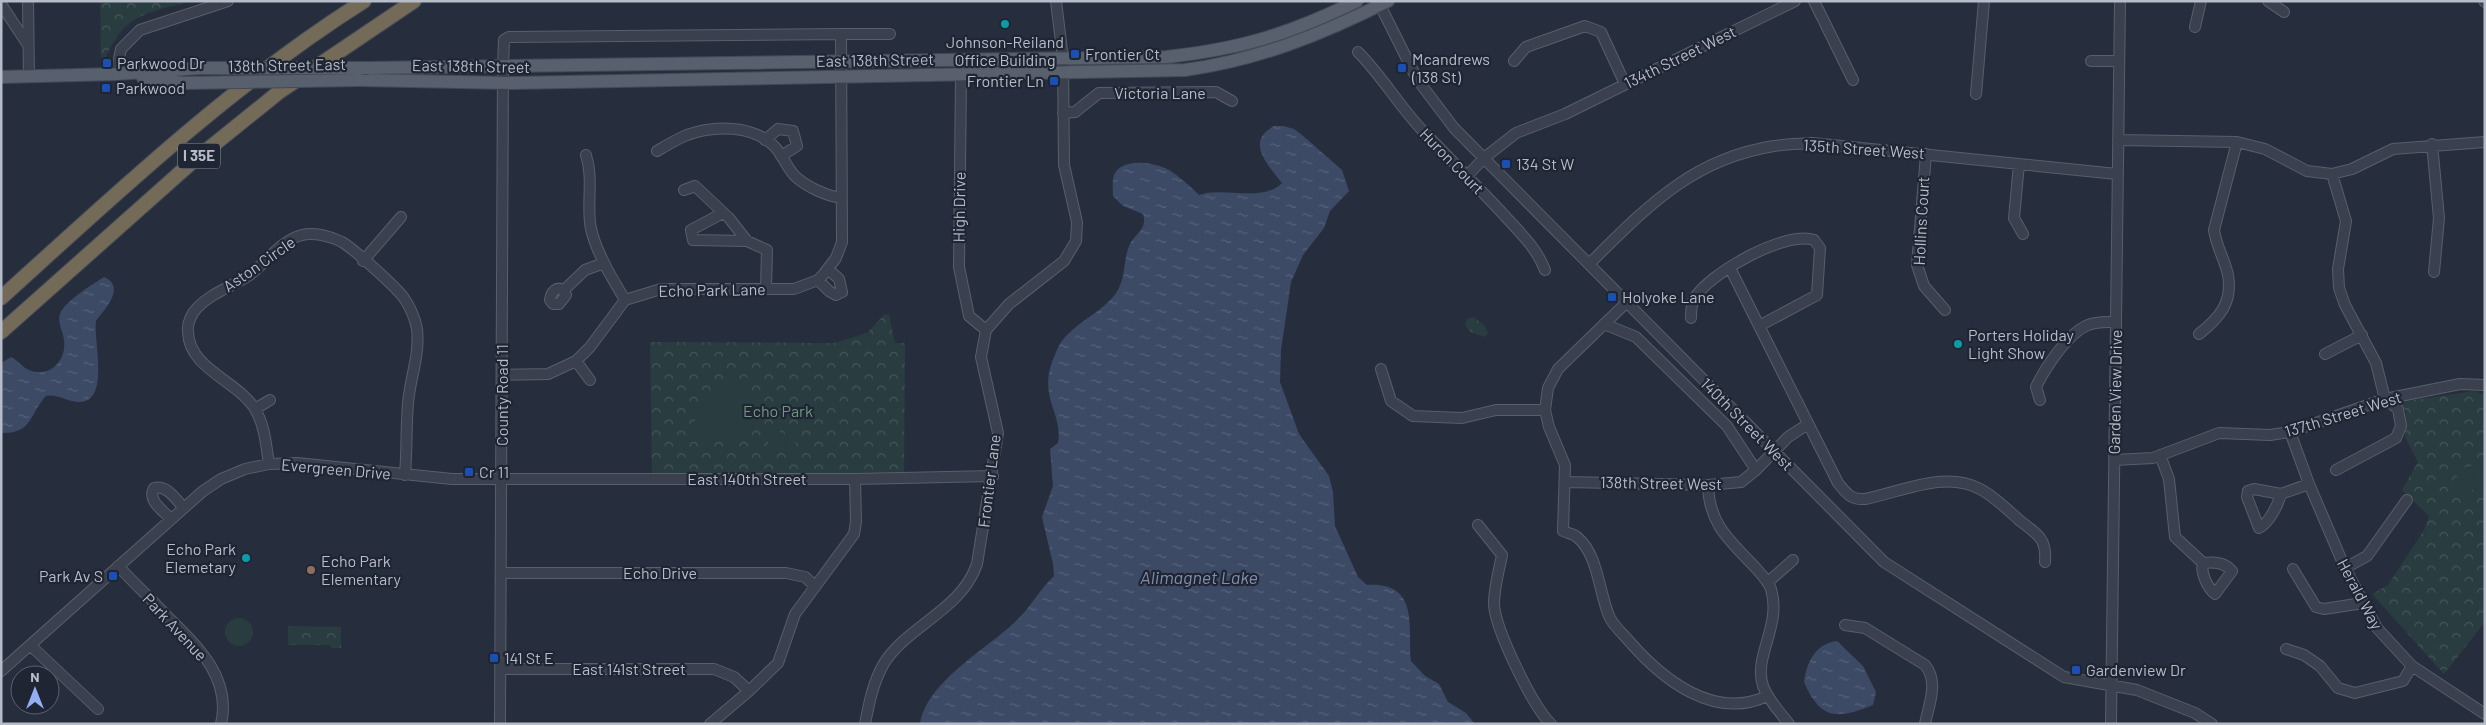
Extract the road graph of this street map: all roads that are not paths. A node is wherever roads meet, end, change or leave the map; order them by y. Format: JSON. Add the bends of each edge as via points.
{"nodes":[{"id":1,"x":28,"y":1,"type":"edge"},
{"id":2,"x":228,"y":1,"type":"edge"},
{"id":3,"x":364,"y":1,"type":"edge"},
{"id":4,"x":414,"y":1,"type":"edge"},
{"id":5,"x":1056,"y":1,"type":"edge"},
{"id":6,"x":1357,"y":1,"type":"edge"},
{"id":7,"x":1795,"y":1,"type":"edge"},
{"id":8,"x":1814,"y":1,"type":"edge"},
{"id":9,"x":1984,"y":1,"type":"edge"},
{"id":10,"x":2120,"y":1,"type":"edge"},
{"id":11,"x":2201,"y":1,"type":"edge"},
{"id":12,"x":2268,"y":1,"type":"edge"},
{"id":13,"x":1382,"y":3,"type":"edge"},
{"id":14,"x":1,"y":4,"type":"edge"},
{"id":15,"x":2284,"y":12,"type":"dead end"},
{"id":16,"x":2195,"y":27,"type":"dead end"},
{"id":17,"x":841,"y":34,"type":"junction"},
{"id":18,"x":890,"y":34,"type":"dead end"},
{"id":19,"x":28,"y":46,"type":"junction"},
{"id":20,"x":1358,"y":52,"type":"dead end"},
{"id":21,"x":1063,"y":59,"type":"junction"},
{"id":22,"x":2119,"y":60,"type":"junction"},
{"id":23,"x":2091,"y":61,"type":"dead end"},
{"id":24,"x":843,"y":62,"type":"junction"},
{"id":25,"x":1514,"y":62,"type":"dead end"},
{"id":26,"x":503,"y":66,"type":"junction"},
{"id":27,"x":369,"y":68,"type":"joint"},
{"id":28,"x":1063,"y":73,"type":"junction"},
{"id":29,"x":116,"y":74,"type":"junction"},
{"id":30,"x":960,"y":74,"type":"junction"},
{"id":31,"x":1,"y":77,"type":"edge"},
{"id":32,"x":29,"y":77,"type":"junction"},
{"id":33,"x":843,"y":77,"type":"junction"},
{"id":34,"x":360,"y":80,"type":"joint"},
{"id":35,"x":1854,"y":80,"type":"dead end"},
{"id":36,"x":503,"y":83,"type":"junction"},
{"id":37,"x":1625,"y":84,"type":"junction"},
{"id":38,"x":1976,"y":94,"type":"dead end"},
{"id":39,"x":1232,"y":101,"type":"dead end"},
{"id":40,"x":1063,"y":113,"type":"junction"},
{"id":41,"x":765,"y":140,"type":"junction"},
{"id":42,"x":2118,"y":140,"type":"junction"},
{"id":43,"x":2237,"y":142,"type":"junction"},
{"id":44,"x":2485,"y":142,"type":"edge"},
{"id":45,"x":2432,"y":144,"type":"junction"},
{"id":46,"x":656,"y":151,"type":"dead end"},
{"id":47,"x":1926,"y":154,"type":"junction"},
{"id":48,"x":586,"y":155,"type":"dead end"},
{"id":49,"x":782,"y":156,"type":"junction"},
{"id":50,"x":1484,"y":158,"type":"junction"},
{"id":51,"x":2019,"y":164,"type":"junction"},
{"id":52,"x":2117,"y":174,"type":"junction"},
{"id":53,"x":2332,"y":174,"type":"junction"},
{"id":54,"x":1468,"y":175,"type":"junction"},
{"id":55,"x":684,"y":190,"type":"dead end"},
{"id":56,"x":841,"y":198,"type":"junction"},
{"id":57,"x":723,"y":213,"type":"junction"},
{"id":58,"x":401,"y":216,"type":"dead end"},
{"id":59,"x":2023,"y":234,"type":"dead end"},
{"id":60,"x":747,"y":241,"type":"junction"},
{"id":61,"x":363,"y":261,"type":"junction"},
{"id":62,"x":604,"y":263,"type":"junction"},
{"id":63,"x":1589,"y":264,"type":"junction"},
{"id":64,"x":1730,"y":268,"type":"junction"},
{"id":65,"x":828,"y":269,"type":"junction"},
{"id":66,"x":1546,"y":270,"type":"dead end"},
{"id":67,"x":2434,"y":272,"type":"dead end"},
{"id":68,"x":818,"y":280,"type":"junction"},
{"id":69,"x":766,"y":289,"type":"junction"},
{"id":70,"x":564,"y":290,"type":"dead end"},
{"id":71,"x":1,"y":298,"type":"edge"},
{"id":72,"x":625,"y":300,"type":"junction"},
{"id":73,"x":1627,"y":302,"type":"junction"},
{"id":74,"x":1945,"y":310,"type":"dead end"},
{"id":75,"x":1691,"y":318,"type":"dead end"},
{"id":76,"x":2116,"y":322,"type":"junction"},
{"id":77,"x":1604,"y":324,"type":"junction"},
{"id":78,"x":1759,"y":326,"type":"junction"},
{"id":79,"x":986,"y":330,"type":"junction"},
{"id":80,"x":1,"y":332,"type":"edge"},
{"id":81,"x":2198,"y":334,"type":"dead end"},
{"id":82,"x":2362,"y":334,"type":"junction"},
{"id":83,"x":2325,"y":354,"type":"dead end"},
{"id":84,"x":576,"y":361,"type":"junction"},
{"id":85,"x":1381,"y":369,"type":"dead end"},
{"id":86,"x":502,"y":375,"type":"junction"},
{"id":87,"x":590,"y":380,"type":"dead end"},
{"id":88,"x":2485,"y":385,"type":"edge"},
{"id":89,"x":2385,"y":399,"type":"junction"},
{"id":90,"x":270,"y":400,"type":"dead end"},
{"id":91,"x":2040,"y":400,"type":"dead end"},
{"id":92,"x":255,"y":409,"type":"junction"},
{"id":93,"x":1546,"y":410,"type":"junction"},
{"id":94,"x":1808,"y":424,"type":"junction"},
{"id":95,"x":2290,"y":432,"type":"junction"},
{"id":96,"x":1775,"y":452,"type":"junction"},
{"id":97,"x":2160,"y":455,"type":"junction"},
{"id":98,"x":2114,"y":460,"type":"junction"},
{"id":99,"x":269,"y":464,"type":"junction"},
{"id":100,"x":1756,"y":470,"type":"junction"},
{"id":101,"x":2336,"y":470,"type":"dead end"},
{"id":102,"x":405,"y":475,"type":"junction"},
{"id":103,"x":993,"y":476,"type":"junction"},
{"id":104,"x":502,"y":478,"type":"junction"},
{"id":105,"x":855,"y":479,"type":"junction"},
{"id":106,"x":1566,"y":482,"type":"junction"},
{"id":107,"x":2309,"y":484,"type":"junction"},
{"id":108,"x":1708,"y":485,"type":"junction"},
{"id":109,"x":2281,"y":494,"type":"dead end"},
{"id":110,"x":2406,"y":500,"type":"dead end"},
{"id":111,"x":183,"y":507,"type":"junction"},
{"id":112,"x":170,"y":518,"type":"junction"},
{"id":113,"x":1478,"y":525,"type":"dead end"},
{"id":114,"x":1793,"y":560,"type":"dead end"},
{"id":115,"x":2046,"y":562,"type":"dead end"},
{"id":116,"x":2203,"y":563,"type":"dead end"},
{"id":117,"x":118,"y":566,"type":"junction"},
{"id":118,"x":2293,"y":568,"type":"dead end"},
{"id":119,"x":2345,"y":568,"type":"junction"},
{"id":120,"x":501,"y":574,"type":"junction"},
{"id":121,"x":1768,"y":582,"type":"junction"},
{"id":122,"x":815,"y":586,"type":"junction"},
{"id":123,"x":2362,"y":603,"type":"junction"},
{"id":124,"x":1845,"y":625,"type":"dead end"},
{"id":125,"x":30,"y":645,"type":"junction"},
{"id":126,"x":2286,"y":650,"type":"dead end"},
{"id":127,"x":2412,"y":666,"type":"junction"},
{"id":128,"x":500,"y":669,"type":"junction"},
{"id":129,"x":1,"y":671,"type":"edge"},
{"id":130,"x":2111,"y":686,"type":"junction"},
{"id":131,"x":749,"y":692,"type":"junction"},
{"id":132,"x":1767,"y":696,"type":"junction"},
{"id":133,"x":98,"y":709,"type":"dead end"},
{"id":134,"x":2485,"y":714,"type":"edge"},
{"id":135,"x":221,"y":724,"type":"edge"},
{"id":136,"x":500,"y":724,"type":"edge"},
{"id":137,"x":710,"y":724,"type":"edge"},
{"id":138,"x":865,"y":724,"type":"edge"},
{"id":139,"x":1552,"y":724,"type":"edge"},
{"id":140,"x":1789,"y":724,"type":"edge"},
{"id":141,"x":1925,"y":724,"type":"edge"},
{"id":142,"x":2111,"y":724,"type":"edge"},
{"id":143,"x":2212,"y":724,"type":"edge"}],
"edges":[{"from":1,"to":19,"type":"street"},
{"from":2,"to":29,"type":"street","via":[[140,30],[121,49]]},
{"from":3,"to":71,"type":"highway","number":"I 35E","via":[[260,73],[175,142]]},
{"from":4,"to":80,"type":"highway","number":"I 35E","via":[[279,92],[190,163]]},
{"from":5,"to":21,"type":"street"},
{"from":6,"to":21,"type":"main road","name":"East 138th Street","via":[[1311,23],[1232,48],[1166,57]]},
{"from":7,"to":37,"type":"street","name":"134th Street West"},
{"from":8,"to":35,"type":"street"},
{"from":9,"to":38,"type":"street"},
{"from":10,"to":22,"type":"street","name":"Garden View Drive"},
{"from":11,"to":16,"type":"street"},
{"from":12,"to":15,"type":"street"},
{"from":13,"to":28,"type":"main road","name":"East 138th Street","via":[[1297,43],[1234,62],[1185,70]]},
{"from":13,"to":50,"type":"street","name":"140th Street West","via":[[1417,79],[1454,128]]},
{"from":14,"to":19,"type":"street"},
{"from":17,"to":18,"type":"street"},
{"from":17,"to":24,"type":"street","name":"Echo Park Lane"},
{"from":17,"to":26,"type":"street","name":"County Road 11","via":[[509,37],[504,40]]},
{"from":19,"to":32,"type":"street"},
{"from":20,"to":54,"type":"street","name":"Huron Court","via":[[1378,72],[1423,130]]},
{"from":21,"to":24,"type":"main road","name":"East 138th Street"},
{"from":21,"to":28,"type":"street"},
{"from":22,"to":23,"type":"street"},
{"from":22,"to":42,"type":"street","name":"Garden View Drive"},
{"from":24,"to":26,"type":"main road","name":"East 138th Street"},
{"from":24,"to":33,"type":"street","name":"Echo Park Lane"},
{"from":25,"to":37,"type":"street","via":[[1526,47],[1585,26],[1601,32]]},
{"from":26,"to":27,"type":"main road","name":"East 138th Street"},
{"from":26,"to":36,"type":"street","name":"County Road 11"},
{"from":27,"to":29,"type":"main road","name":"138th Street East","bridge":true,"via":[[200,68]]},
{"from":28,"to":30,"type":"main road","name":"East 138th Street"},
{"from":28,"to":40,"type":"street"},
{"from":29,"to":32,"type":"main road"},
{"from":29,"to":34,"type":"main road","name":"138th Street East","bridge":true,"via":[[184,83]]},
{"from":30,"to":33,"type":"main road","name":"East 138th Street"},
{"from":30,"to":79,"type":"street","name":"High Drive","via":[[959,268],[970,316]]},
{"from":31,"to":32,"type":"main road"},
{"from":33,"to":36,"type":"main road","name":"East 138th Street"},
{"from":33,"to":56,"type":"street","name":"Echo Park Lane"},
{"from":34,"to":36,"type":"main road","name":"East 138th Street"},
{"from":36,"to":86,"type":"street","name":"County Road 11"},
{"from":37,"to":50,"type":"street","name":"134th Street West","via":[[1567,118],[1516,133]]},
{"from":39,"to":40,"type":"street","name":"Victoria Lane","via":[[1216,92],[1100,93],[1076,112]]},
{"from":40,"to":79,"type":"street","via":[[1064,165],[1077,222],[1076,241],[1064,261],[1009,304]]},
{"from":41,"to":46,"type":"street","via":[[758,134],[734,129],[703,130]]},
{"from":41,"to":49,"type":"street"},
{"from":41,"to":49,"type":"street","via":[[778,130],[793,131],[797,146]]},
{"from":42,"to":43,"type":"street"},
{"from":42,"to":52,"type":"street","name":"Garden View Drive"},
{"from":43,"to":53,"type":"street","via":[[2265,149],[2307,171]]},
{"from":43,"to":81,"type":"street","via":[[2214,230],[2216,245],[2228,274],[2228,297],[2223,312]]},
{"from":44,"to":45,"type":"street"},
{"from":45,"to":53,"type":"street","via":[[2393,149],[2352,169]]},
{"from":45,"to":67,"type":"street","via":[[2439,218]]},
{"from":47,"to":51,"type":"street","name":"135th Street West"},
{"from":47,"to":63,"type":"street","name":"135th Street West","via":[[1812,143],[1774,146],[1737,155],[1698,171],[1665,192]]},
{"from":47,"to":74,"type":"street","name":"Hollins Court","via":[[1917,265],[1924,286]]},
{"from":48,"to":62,"type":"street","via":[[590,168],[591,229]]},
{"from":49,"to":56,"type":"street","via":[[796,177],[830,196]]},
{"from":50,"to":54,"type":"street","name":"134th Street West"},
{"from":50,"to":63,"type":"street","name":"140th Street West"},
{"from":51,"to":52,"type":"street","name":"135th Street West"},
{"from":51,"to":59,"type":"street","via":[[2014,218]]},
{"from":52,"to":76,"type":"street","name":"Garden View Drive"},
{"from":53,"to":82,"type":"street","via":[[2346,221],[2338,269],[2339,288]]},
{"from":54,"to":66,"type":"street","name":"Huron Court","via":[[1538,253]]},
{"from":55,"to":57,"type":"street","via":[[695,186]]},
{"from":56,"to":65,"type":"street","name":"Echo Park Lane","via":[[842,242]]},
{"from":57,"to":60,"type":"street"},
{"from":57,"to":60,"type":"street","via":[[690,230],[694,240]]},
{"from":58,"to":61,"type":"street"},
{"from":60,"to":69,"type":"street","via":[[767,250]]},
{"from":61,"to":92,"type":"street","name":"Aston Circle","via":[[342,243],[316,234],[301,235],[285,243],[249,275],[205,300],[194,310],[188,330],[193,352],[243,394]]},
{"from":61,"to":102,"type":"street","name":"Aston Circle","via":[[402,296],[412,311],[417,328],[418,353],[408,403]]},
{"from":62,"to":70,"type":"street","via":[[585,270]]},
{"from":62,"to":72,"type":"street"},
{"from":63,"to":73,"type":"street","name":"140th Street West"},
{"from":64,"to":75,"type":"street","via":[[1711,280],[1694,300]]},
{"from":64,"to":78,"type":"street"},
{"from":64,"to":78,"type":"street","via":[[1762,250],[1792,241],[1811,239],[1819,245],[1817,295]]},
{"from":65,"to":68,"type":"street","name":"Echo Park Lane"},
{"from":65,"to":68,"type":"street","via":[[839,280],[842,292],[828,291]]},
{"from":68,"to":69,"type":"street","name":"Echo Park Lane","via":[[794,289]]},
{"from":69,"to":72,"type":"street","name":"Echo Park Lane","via":[[661,289]]},
{"from":72,"to":84,"type":"street"},
{"from":73,"to":77,"type":"street"},
{"from":73,"to":96,"type":"street","name":"140th Street West"},
{"from":76,"to":91,"type":"street","via":[[2086,325],[2058,351],[2036,387]]},
{"from":76,"to":98,"type":"street","name":"Garden View Drive"},
{"from":77,"to":93,"type":"street","via":[[1558,369],[1548,388]]},
{"from":77,"to":100,"type":"street","via":[[1636,337],[1727,426]]},
{"from":78,"to":94,"type":"street"},
{"from":79,"to":103,"type":"street","name":"Frontier Lane","via":[[981,357],[998,433]]},
{"from":82,"to":83,"type":"street"},
{"from":82,"to":89,"type":"street","via":[[2376,364]]},
{"from":84,"to":86,"type":"street","via":[[548,374]]},
{"from":84,"to":87,"type":"street"},
{"from":85,"to":93,"type":"street","via":[[1391,401],[1413,416],[1462,418],[1496,410]]},
{"from":86,"to":104,"type":"street","name":"County Road 11"},
{"from":88,"to":89,"type":"street","name":"137th Street West","via":[[2460,384]]},
{"from":89,"to":95,"type":"street","name":"137th Street West"},
{"from":89,"to":101,"type":"street","via":[[2398,409],[2401,426],[2396,438]]},
{"from":90,"to":92,"type":"street"},
{"from":92,"to":99,"type":"street","name":"Aston Circle","via":[[264,430]]},
{"from":93,"to":106,"type":"street","via":[[1549,427],[1565,465]]},
{"from":94,"to":96,"type":"street","name":"138th Street West"},
{"from":94,"to":115,"type":"street","via":[[1838,484],[1848,496],[1865,499],[1938,482],[1967,483],[1991,496],[2040,538],[2046,549]]},
{"from":95,"to":97,"type":"street","name":"137th Street West","via":[[2270,435],[2219,433]]},
{"from":95,"to":107,"type":"street","name":"Herald Way"},
{"from":96,"to":100,"type":"street","name":"138th Street West"},
{"from":96,"to":130,"type":"street","name":"140th Street West","via":[[1884,562],[2064,678]]},
{"from":97,"to":98,"type":"street","name":"137th Street West"},
{"from":97,"to":116,"type":"street","via":[[2168,479],[2174,536]]},
{"from":98,"to":130,"type":"street","name":"Garden View Drive"},
{"from":99,"to":102,"type":"street","name":"Evergreen Drive","via":[[297,463]]},
{"from":99,"to":111,"type":"street","name":"Evergreen Drive","via":[[221,479]]},
{"from":100,"to":108,"type":"street","name":"138th Street West","via":[[1741,482]]},
{"from":102,"to":104,"type":"street","name":"Evergreen Drive"},
{"from":103,"to":105,"type":"street","name":"East 140th Street"},
{"from":103,"to":138,"type":"street","name":"Frontier Lane","via":[[973,578],[962,592],[884,663],[872,689]]},
{"from":104,"to":105,"type":"street","name":"East 140th Street"},
{"from":104,"to":120,"type":"street","name":"County Road 11"},
{"from":105,"to":122,"type":"street","via":[[854,534]]},
{"from":106,"to":108,"type":"street","name":"138th Street West"},
{"from":106,"to":132,"type":"street","via":[[1563,531],[1578,537],[1598,572],[1611,620],[1649,664],[1681,689],[1706,699],[1742,704]]},
{"from":107,"to":109,"type":"street"},
{"from":107,"to":119,"type":"street","name":"Herald Way"},
{"from":108,"to":121,"type":"street","via":[[1714,520]]},
{"from":110,"to":119,"type":"street","via":[[2367,556]]},
{"from":111,"to":112,"type":"street","name":"Evergreen Drive"},
{"from":111,"to":112,"type":"street","via":[[166,489],[154,488],[152,500]]},
{"from":112,"to":117,"type":"street","name":"Evergreen Drive"},
{"from":113,"to":139,"type":"street","via":[[1502,555],[1494,604],[1497,620],[1532,698]]},
{"from":114,"to":121,"type":"street"},
{"from":117,"to":125,"type":"street","name":"Evergreen Drive"},
{"from":117,"to":135,"type":"street","name":"Park Avenue","via":[[206,658],[221,688]]},
{"from":118,"to":123,"type":"street","via":[[2316,607],[2324,610]]},
{"from":119,"to":123,"type":"street","name":"Herald Way"},
{"from":120,"to":122,"type":"street","name":"Echo Drive","via":[[786,573],[805,577]]},
{"from":120,"to":128,"type":"street","name":"County Road 11"},
{"from":121,"to":132,"type":"street","via":[[1774,623],[1761,668]]},
{"from":122,"to":131,"type":"street","via":[[795,614],[778,663]]},
{"from":123,"to":127,"type":"street","name":"Herald Way","via":[[2377,628]]},
{"from":124,"to":141,"type":"street","via":[[1865,628],[1925,665],[1932,673]]},
{"from":125,"to":129,"type":"street","name":"Evergreen Drive"},
{"from":125,"to":133,"type":"street"},
{"from":126,"to":127,"type":"street","via":[[2304,654],[2320,666],[2338,688],[2354,693],[2403,682]]},
{"from":127,"to":134,"type":"street","name":"Herald Way"},
{"from":128,"to":131,"type":"street","name":"East 141st Street","via":[[714,669],[734,677]]},
{"from":128,"to":136,"type":"street","name":"County Road 11"},
{"from":130,"to":142,"type":"street","name":"Garden View Drive"},
{"from":130,"to":143,"type":"street","name":"140th Street West","via":[[2167,700]]},
{"from":131,"to":137,"type":"street"},
{"from":132,"to":140,"type":"street"}]}
